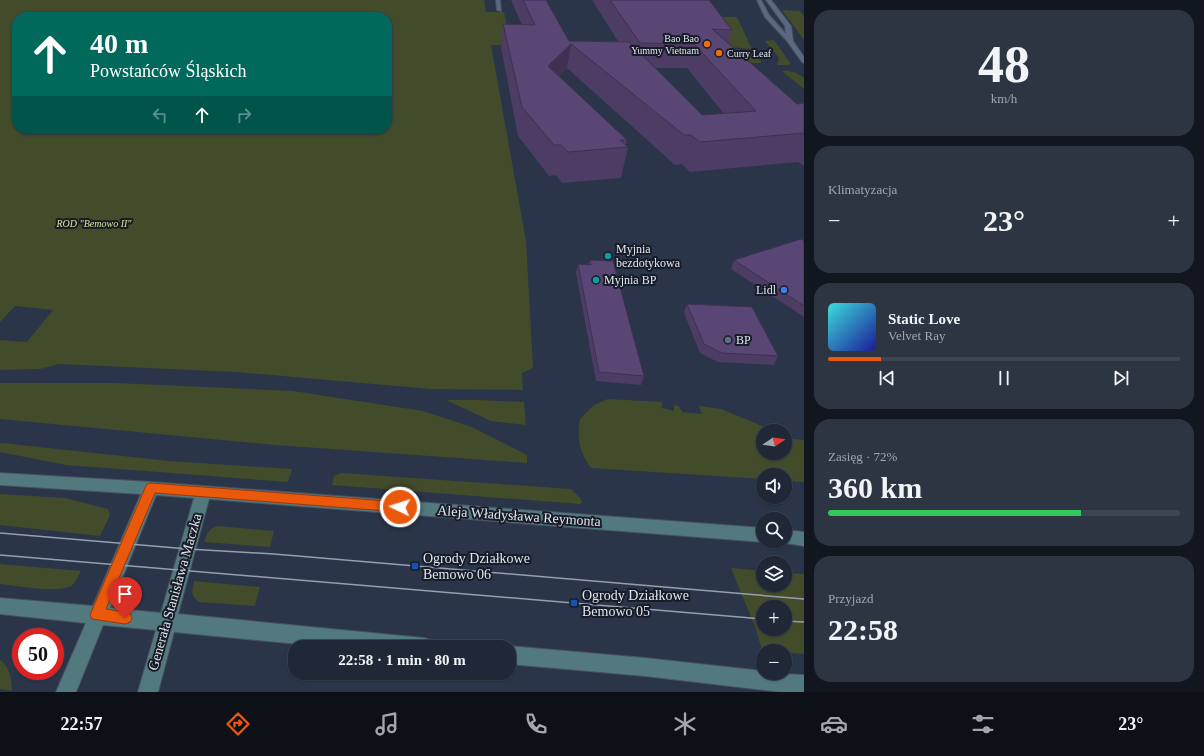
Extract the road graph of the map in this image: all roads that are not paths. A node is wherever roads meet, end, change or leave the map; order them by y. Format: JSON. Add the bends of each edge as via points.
{"nodes":[{"id":1,"x":498,"y":0,"type":"edge"},
{"id":2,"x":759,"y":0,"type":"edge"},
{"id":3,"x":768,"y":0,"type":"edge"},
{"id":4,"x":499,"y":10,"type":"dead end"},
{"id":5,"x":790,"y":41,"type":"junction"},
{"id":6,"x":804,"y":61,"type":"edge"},
{"id":7,"x":0,"y":479,"type":"edge"},
{"id":8,"x":151,"y":488,"type":"junction"},
{"id":9,"x":203,"y":492,"type":"junction"},
{"id":10,"x":756,"y":534,"type":"edge"},
{"id":11,"x":792,"y":538,"type":"edge"},
{"id":12,"x":804,"y":539,"type":"edge"},
{"id":13,"x":0,"y":606,"type":"edge"},
{"id":14,"x":97,"y":615,"type":"junction"},
{"id":15,"x":167,"y":622,"type":"junction"},
{"id":16,"x":352,"y":640,"type":"edge"},
{"id":17,"x":516,"y":656,"type":"edge"},
{"id":18,"x":804,"y":685,"type":"edge"},
{"id":19,"x":66,"y":692,"type":"edge"},
{"id":20,"x":148,"y":692,"type":"edge"}],
"edges":[{"from":1,"to":4,"type":"street"},
{"from":2,"to":5,"type":"street","via":[[774,25]]},
{"from":3,"to":5,"type":"street","via":[[788,26]]},
{"from":5,"to":6,"type":"street"},
{"from":7,"to":8,"type":"main road","name":"Aleja Władysława Reymonta"},
{"from":8,"to":9,"type":"main road","name":"Aleja Władysława Reymonta"},
{"from":8,"to":14,"type":"main road"},
{"from":9,"to":10,"type":"main road","name":"Aleja Władysława Reymonta"},
{"from":9,"to":15,"type":"main road","name":"Generała Stanisława Maczka"},
{"from":11,"to":12,"type":"main road"},
{"from":13,"to":14,"type":"main road"},
{"from":14,"to":15,"type":"main road"},
{"from":14,"to":19,"type":"main road"},
{"from":15,"to":16,"type":"main road"},
{"from":15,"to":20,"type":"main road","name":"Generała Stanisława Maczka"},
{"from":17,"to":18,"type":"main road"}]}
